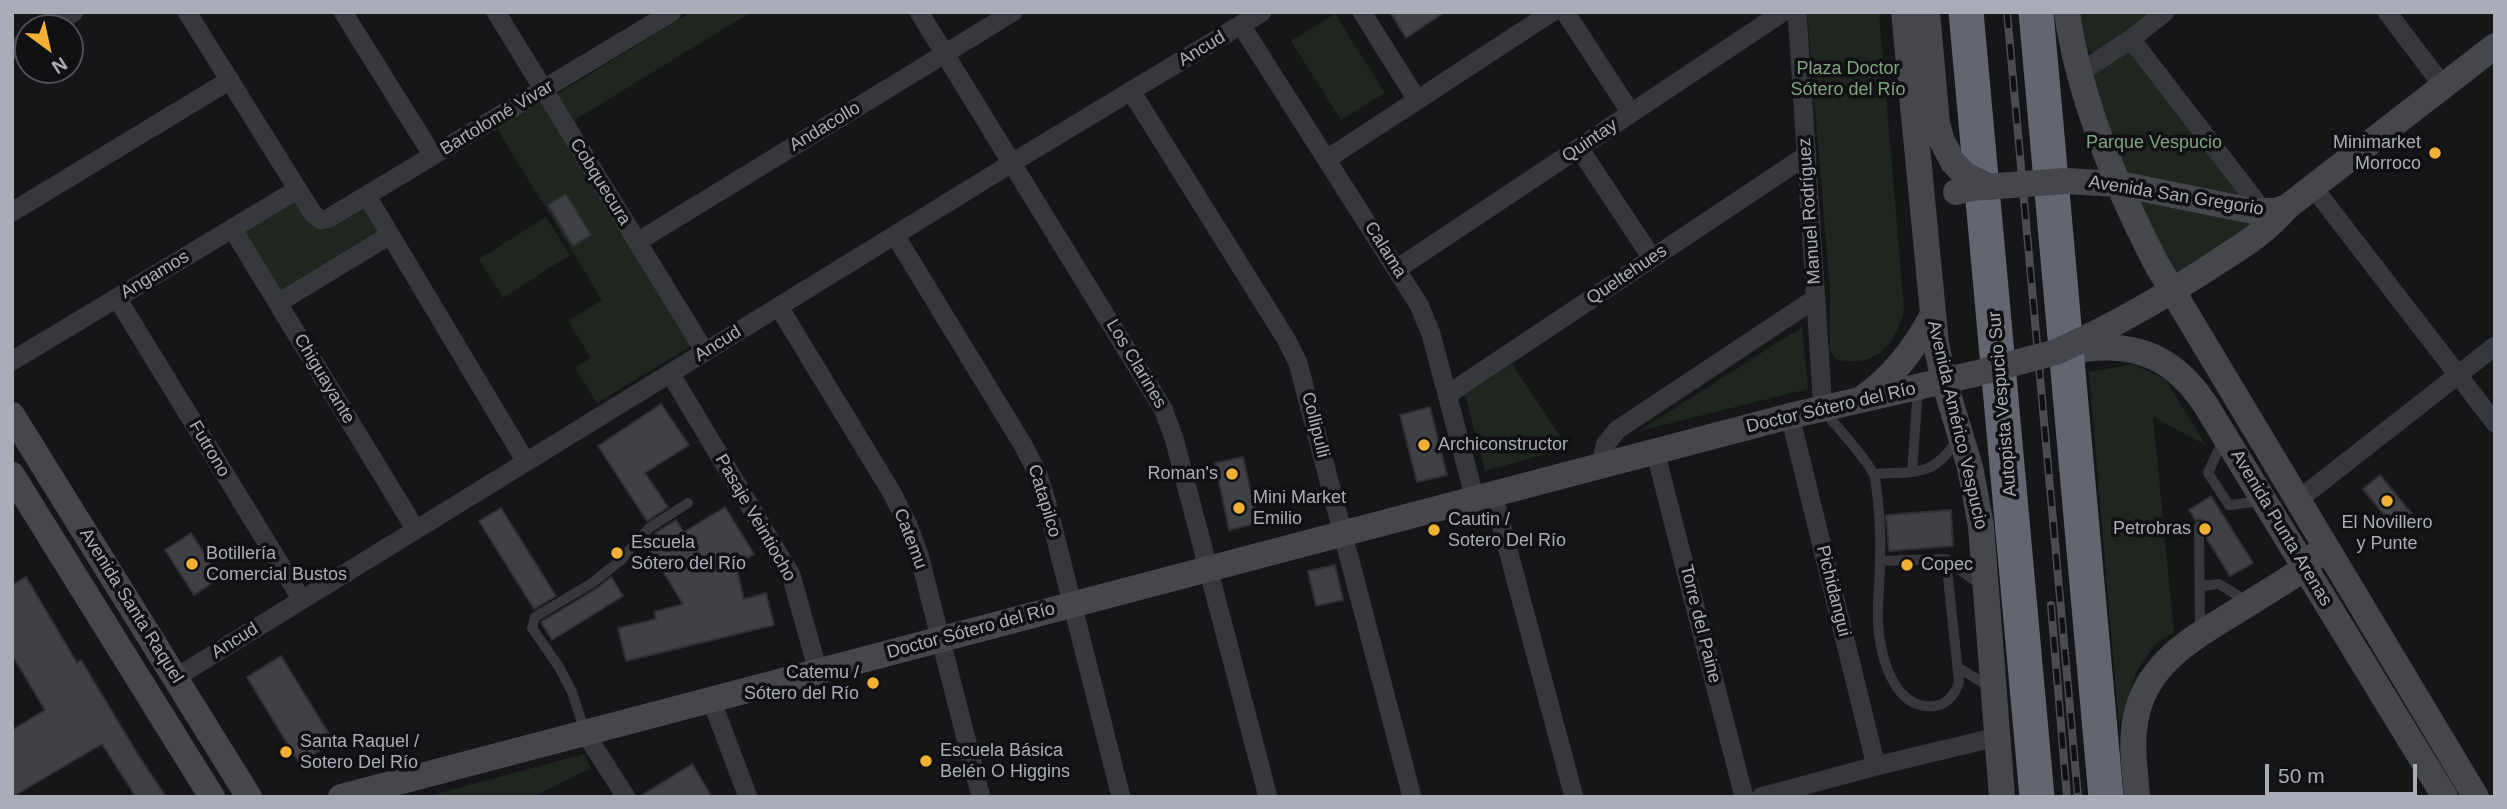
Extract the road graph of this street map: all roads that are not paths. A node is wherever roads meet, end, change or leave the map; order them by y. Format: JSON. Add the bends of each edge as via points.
{"nodes":[{"id":1,"x":187,"y":12,"type":"edge"},
{"id":2,"x":344,"y":12,"type":"edge"},
{"id":3,"x":496,"y":12,"type":"edge"},
{"id":4,"x":919,"y":12,"type":"edge"},
{"id":5,"x":1013,"y":12,"type":"edge"},
{"id":6,"x":1262,"y":12,"type":"edge"},
{"id":7,"x":1362,"y":12,"type":"edge"},
{"id":8,"x":1552,"y":12,"type":"edge"},
{"id":9,"x":1565,"y":12,"type":"edge"},
{"id":10,"x":1783,"y":12,"type":"edge"},
{"id":11,"x":1797,"y":12,"type":"edge"},
{"id":12,"x":1904,"y":12,"type":"edge"},
{"id":13,"x":1927,"y":12,"type":"edge"},
{"id":14,"x":1966,"y":12,"type":"edge"},
{"id":15,"x":2036,"y":12,"type":"edge"},
{"id":16,"x":2067,"y":12,"type":"edge"},
{"id":17,"x":2165,"y":12,"type":"edge"},
{"id":18,"x":2387,"y":12,"type":"edge"},
{"id":19,"x":665,"y":14,"type":"edge"},
{"id":20,"x":1241,"y":25,"type":"junction"},
{"id":21,"x":2131,"y":39,"type":"junction"},
{"id":22,"x":2495,"y":46,"type":"edge"},
{"id":23,"x":945,"y":54,"type":"junction"},
{"id":24,"x":2081,"y":72,"type":"junction"},
{"id":25,"x":230,"y":80,"type":"junction"},
{"id":26,"x":2443,"y":86,"type":"junction"},
{"id":27,"x":544,"y":91,"type":"junction"},
{"id":28,"x":1131,"y":91,"type":"junction"},
{"id":29,"x":1417,"y":100,"type":"junction"},
{"id":30,"x":1631,"y":113,"type":"junction"},
{"id":31,"x":1579,"y":148,"type":"junction"},
{"id":32,"x":1807,"y":155,"type":"junction"},
{"id":33,"x":433,"y":156,"type":"junction"},
{"id":34,"x":1327,"y":159,"type":"junction"},
{"id":35,"x":1012,"y":163,"type":"junction"},
{"id":36,"x":2119,"y":184,"type":"junction"},
{"id":37,"x":1990,"y":187,"type":"junction"},
{"id":38,"x":2312,"y":187,"type":"junction"},
{"id":39,"x":298,"y":189,"type":"junction"},
{"id":40,"x":367,"y":196,"type":"junction"},
{"id":41,"x":2276,"y":209,"type":"junction"},
{"id":42,"x":12,"y":212,"type":"edge"},
{"id":43,"x":1922,"y":219,"type":"junction"},
{"id":44,"x":232,"y":228,"type":"junction"},
{"id":45,"x":390,"y":235,"type":"junction"},
{"id":46,"x":895,"y":235,"type":"junction"},
{"id":47,"x":637,"y":242,"type":"junction"},
{"id":48,"x":1652,"y":258,"type":"junction"},
{"id":49,"x":1397,"y":269,"type":"junction"},
{"id":50,"x":2172,"y":293,"type":"junction"},
{"id":51,"x":117,"y":298,"type":"junction"},
{"id":52,"x":1816,"y":298,"type":"junction"},
{"id":53,"x":278,"y":303,"type":"junction"},
{"id":54,"x":779,"y":307,"type":"junction"},
{"id":55,"x":1932,"y":316,"type":"junction"},
{"id":56,"x":2084,"y":344,"type":"junction"},
{"id":57,"x":2495,"y":346,"type":"edge"},
{"id":58,"x":705,"y":352,"type":"junction"},
{"id":59,"x":2056,"y":352,"type":"joint"},
{"id":60,"x":12,"y":361,"type":"edge"},
{"id":61,"x":670,"y":373,"type":"junction"},
{"id":62,"x":2458,"y":375,"type":"junction"},
{"id":63,"x":1944,"y":381,"type":"junction"},
{"id":64,"x":1918,"y":388,"type":"junction"},
{"id":65,"x":1447,"y":395,"type":"junction"},
{"id":66,"x":1856,"y":402,"type":"junction"},
{"id":67,"x":1823,"y":410,"type":"junction"},
{"id":68,"x":12,"y":415,"type":"edge"},
{"id":69,"x":1790,"y":416,"type":"junction"},
{"id":70,"x":2495,"y":423,"type":"edge"},
{"id":71,"x":1960,"y":434,"type":"junction"},
{"id":72,"x":2225,"y":436,"type":"junction"},
{"id":73,"x":1656,"y":451,"type":"junction"},
{"id":74,"x":526,"y":462,"type":"junction"},
{"id":75,"x":1601,"y":466,"type":"junction"},
{"id":76,"x":1912,"y":472,"type":"junction"},
{"id":77,"x":1875,"y":474,"type":"junction"},
{"id":78,"x":15,"y":484,"type":"edge"},
{"id":79,"x":1484,"y":496,"type":"junction"},
{"id":80,"x":2264,"y":500,"type":"junction"},
{"id":81,"x":2298,"y":500,"type":"junction"},
{"id":82,"x":688,"y":503,"type":"dead end"},
{"id":83,"x":2199,"y":526,"type":"dead end"},
{"id":84,"x":416,"y":530,"type":"junction"},
{"id":85,"x":1343,"y":533,"type":"junction"},
{"id":86,"x":2318,"y":533,"type":"junction"},
{"id":87,"x":1946,"y":559,"type":"junction"},
{"id":88,"x":1880,"y":561,"type":"junction"},
{"id":89,"x":2305,"y":568,"type":"junction"},
{"id":90,"x":1207,"y":569,"type":"junction"},
{"id":91,"x":2201,"y":586,"type":"junction"},
{"id":92,"x":1986,"y":589,"type":"junction"},
{"id":93,"x":302,"y":600,"type":"junction"},
{"id":94,"x":2250,"y":603,"type":"junction"},
{"id":95,"x":1073,"y":604,"type":"junction"},
{"id":96,"x":2200,"y":634,"type":"junction"},
{"id":97,"x":941,"y":639,"type":"junction"},
{"id":98,"x":1959,"y":667,"type":"junction"},
{"id":99,"x":818,"y":671,"type":"junction"},
{"id":100,"x":175,"y":678,"type":"junction"},
{"id":101,"x":1993,"y":689,"type":"junction"},
{"id":102,"x":711,"y":699,"type":"junction"},
{"id":103,"x":586,"y":733,"type":"junction"},
{"id":104,"x":1997,"y":737,"type":"junction"},
{"id":105,"x":1876,"y":766,"type":"junction"},
{"id":106,"x":383,"y":792,"type":"edge"},
{"id":107,"x":212,"y":797,"type":"edge"},
{"id":108,"x":249,"y":797,"type":"edge"},
{"id":109,"x":341,"y":797,"type":"edge"},
{"id":110,"x":626,"y":797,"type":"edge"},
{"id":111,"x":748,"y":797,"type":"edge"},
{"id":112,"x":981,"y":797,"type":"edge"},
{"id":113,"x":1121,"y":797,"type":"edge"},
{"id":114,"x":1268,"y":797,"type":"edge"},
{"id":115,"x":1412,"y":797,"type":"edge"},
{"id":116,"x":1574,"y":797,"type":"edge"},
{"id":117,"x":1744,"y":797,"type":"edge"},
{"id":118,"x":1760,"y":797,"type":"edge"},
{"id":119,"x":2002,"y":797,"type":"edge"},
{"id":120,"x":2037,"y":797,"type":"edge"},
{"id":121,"x":2106,"y":797,"type":"edge"},
{"id":122,"x":2137,"y":797,"type":"edge"},
{"id":123,"x":2445,"y":797,"type":"edge"},
{"id":124,"x":2476,"y":797,"type":"edge"}],
"edges":[{"from":1,"to":25,"type":"street"},
{"from":2,"to":33,"type":"street"},
{"from":3,"to":27,"type":"street","name":"Cobquecura"},
{"from":4,"to":23,"type":"street","name":"Los Clarines"},
{"from":5,"to":23,"type":"street","name":"Andacollo"},
{"from":6,"to":20,"type":"street","name":"Ancud"},
{"from":7,"to":29,"type":"street"},
{"from":8,"to":29,"type":"street"},
{"from":9,"to":30,"type":"street"},
{"from":10,"to":30,"type":"street","name":"Quintay"},
{"from":11,"to":32,"type":"street","name":"Manuel Rodríguez"},
{"from":12,"to":43,"type":"main road","name":"Avenida Américo Vespucio"},
{"from":13,"to":37,"type":"main road","bridge":true,"via":[[1942,141],[1965,174]]},
{"from":14,"to":120,"type":"highway","name":"Autopista Vespucio Sur"},
{"from":15,"to":121,"type":"highway"},
{"from":16,"to":24,"type":"main road"},
{"from":17,"to":21,"type":"street"},
{"from":18,"to":26,"type":"street"},
{"from":19,"to":27,"type":"street","name":"Bartolomé Vivar"},
{"from":20,"to":28,"type":"street","name":"Ancud"},
{"from":20,"to":34,"type":"street","name":"Calama"},
{"from":21,"to":24,"type":"street"},
{"from":21,"to":41,"type":"street"},
{"from":22,"to":26,"type":"main road","name":"Avenida San Gregorio"},
{"from":23,"to":35,"type":"street","name":"Los Clarines"},
{"from":23,"to":47,"type":"street","name":"Andacollo"},
{"from":24,"to":36,"type":"main road"},
{"from":25,"to":39,"type":"street"},
{"from":25,"to":42,"type":"street"},
{"from":26,"to":38,"type":"main road","name":"Avenida San Gregorio"},
{"from":27,"to":33,"type":"street","name":"Bartolomé Vivar"},
{"from":27,"to":47,"type":"street","name":"Cobquecura"},
{"from":28,"to":35,"type":"street","name":"Ancud"},
{"from":28,"to":85,"type":"street","name":"Collipulli","via":[[1293,351]]},
{"from":29,"to":34,"type":"street"},
{"from":30,"to":31,"type":"street","name":"Quintay"},
{"from":31,"to":48,"type":"street"},
{"from":31,"to":49,"type":"street","name":"Quintay"},
{"from":32,"to":48,"type":"street","name":"Queltehues"},
{"from":32,"to":52,"type":"street","name":"Manuel Rodríguez"},
{"from":33,"to":40,"type":"street","name":"Bartolomé Vivar"},
{"from":34,"to":49,"type":"street","name":"Calama"},
{"from":35,"to":46,"type":"street","name":"Ancud"},
{"from":35,"to":90,"type":"street","name":"Los Clarines","via":[[1163,409]]},
{"from":36,"to":37,"type":"main road","name":"Avenida San Gregorio","bridge":true,"via":[[2065,181]]},
{"from":36,"to":41,"type":"main road","name":"Avenida San Gregorio"},
{"from":36,"to":50,"type":"main road"},
{"from":37,"to":43,"type":"main road","name":"Avenida San Gregorio","bridge":true,"via":[[1956,192],[1935,204]]},
{"from":38,"to":41,"type":"main road","name":"Avenida San Gregorio"},
{"from":38,"to":62,"type":"street"},
{"from":39,"to":40,"type":"street","name":"Bartolomé Vivar","via":[[321,220]]},
{"from":39,"to":44,"type":"street","name":"Angamos"},
{"from":40,"to":45,"type":"street"},
{"from":41,"to":50,"type":"main road","name":"Avenida San Gregorio","via":[[2264,230]]},
{"from":43,"to":55,"type":"main road","name":"Avenida Américo Vespucio"},
{"from":44,"to":51,"type":"street","name":"Angamos"},
{"from":44,"to":53,"type":"street","name":"Chiguayante"},
{"from":45,"to":53,"type":"street"},
{"from":45,"to":74,"type":"street"},
{"from":46,"to":54,"type":"street","name":"Ancud"},
{"from":46,"to":95,"type":"street","name":"Catapilco","via":[[1030,458]]},
{"from":47,"to":58,"type":"street","name":"Cobquecura"},
{"from":48,"to":65,"type":"street","name":"Queltehues"},
{"from":49,"to":65,"type":"street","name":"Calama","via":[[1425,318]]},
{"from":50,"to":56,"type":"main road"},
{"from":50,"to":81,"type":"main road","name":"Avenida Punta Arenas"},
{"from":51,"to":60,"type":"street","name":"Angamos"},
{"from":51,"to":93,"type":"street","name":"Futrono"},
{"from":52,"to":67,"type":"street","name":"Manuel Rodríguez"},
{"from":52,"to":75,"type":"street","via":[[1616,430],[1605,445]]},
{"from":53,"to":84,"type":"street","name":"Chiguayante"},
{"from":54,"to":58,"type":"street","name":"Ancud"},
{"from":54,"to":97,"type":"street","name":"Catemu","via":[[901,509],[919,555]]},
{"from":55,"to":63,"type":"main road","name":"Avenida Américo Vespucio"},
{"from":55,"to":66,"type":"main road","via":[[1899,366]]},
{"from":56,"to":59,"type":"main road","name":"Avenida Punta Arenas","bridge":true},
{"from":56,"to":72,"type":"main road","name":"Avenida Punta Arenas","via":[[2124,348],[2165,362],[2190,384]]},
{"from":57,"to":62,"type":"street"},
{"from":58,"to":61,"type":"street","name":"Ancud"},
{"from":59,"to":63,"type":"main road","name":"Doctor Sótero del Río","bridge":true},
{"from":61,"to":74,"type":"street","name":"Ancud"},
{"from":61,"to":99,"type":"street","name":"Pasaje Veintiocho","via":[[791,575]]},
{"from":62,"to":70,"type":"street"},
{"from":62,"to":81,"type":"street"},
{"from":63,"to":64,"type":"main road","name":"Doctor Sótero del Río"},
{"from":63,"to":71,"type":"main road","name":"Avenida Américo Vespucio"},
{"from":64,"to":66,"type":"main road","name":"Doctor Sótero del Río"},
{"from":64,"to":76,"type":"lane"},
{"from":65,"to":79,"type":"street","name":"Calama"},
{"from":66,"to":67,"type":"main road","name":"Doctor Sótero del Río"},
{"from":67,"to":69,"type":"main road","name":"Doctor Sótero del Río"},
{"from":67,"to":77,"type":"lane"},
{"from":68,"to":100,"type":"main road","name":"Avenida Santa Raquel"},
{"from":69,"to":73,"type":"main road","name":"Doctor Sótero del Río"},
{"from":69,"to":105,"type":"street","name":"Pichidangui"},
{"from":71,"to":76,"type":"lane","via":[[1941,461],[1929,470]]},
{"from":71,"to":92,"type":"main road","name":"Avenida Américo Vespucio","via":[[1981,526]]},
{"from":72,"to":80,"type":"main road","name":"Avenida Punta Arenas"},
{"from":72,"to":80,"type":"lane","via":[[2208,473],[2224,507]]},
{"from":73,"to":75,"type":"main road","name":"Doctor Sótero del Río"},
{"from":73,"to":117,"type":"street","name":"Torre del Paine"},
{"from":74,"to":84,"type":"street","name":"Ancud"},
{"from":75,"to":79,"type":"main road","name":"Doctor Sótero del Río"},
{"from":76,"to":77,"type":"lane"},
{"from":77,"to":88,"type":"lane"},
{"from":78,"to":107,"type":"main road","name":"Avenida Santa Raquel"},
{"from":79,"to":85,"type":"main road","name":"Doctor Sótero del Río"},
{"from":79,"to":116,"type":"street","name":"Calama"},
{"from":80,"to":89,"type":"main road","name":"Avenida Punta Arenas"},
{"from":81,"to":86,"type":"main road","name":"Avenida Punta Arenas"},
{"from":82,"to":103,"type":"lane","via":[[649,528],[621,560],[592,583],[535,617],[532,628],[568,684]]},
{"from":83,"to":91,"type":"lane"},
{"from":84,"to":93,"type":"street","name":"Ancud"},
{"from":85,"to":90,"type":"main road","name":"Doctor Sótero del Río"},
{"from":85,"to":115,"type":"street","name":"Collipulli"},
{"from":86,"to":89,"type":"main road","via":[[2317,553]]},
{"from":86,"to":124,"type":"main road","name":"Avenida Punta Arenas"},
{"from":87,"to":88,"type":"lane"},
{"from":87,"to":92,"type":"lane"},
{"from":87,"to":98,"type":"lane"},
{"from":88,"to":98,"type":"lane","via":[[1879,634],[1900,691],[1916,704],[1940,705],[1956,691]]},
{"from":89,"to":94,"type":"main road"},
{"from":89,"to":123,"type":"main road","name":"Avenida Punta Arenas"},
{"from":90,"to":95,"type":"main road","name":"Doctor Sótero del Río"},
{"from":90,"to":114,"type":"street","name":"Los Clarines"},
{"from":91,"to":94,"type":"lane","via":[[2219,584]]},
{"from":91,"to":96,"type":"lane"},
{"from":92,"to":101,"type":"main road","name":"Avenida Américo Vespucio"},
{"from":93,"to":100,"type":"street","name":"Ancud"},
{"from":94,"to":96,"type":"main road"},
{"from":95,"to":97,"type":"main road","name":"Doctor Sótero del Río"},
{"from":95,"to":113,"type":"street","name":"Catapilco"},
{"from":96,"to":122,"type":"main road","via":[[2161,665],[2143,693],[2133,736]]},
{"from":97,"to":99,"type":"main road","name":"Doctor Sótero del Río"},
{"from":97,"to":112,"type":"street","name":"Catemu"},
{"from":98,"to":101,"type":"lane"},
{"from":99,"to":102,"type":"main road","name":"Doctor Sótero del Río"},
{"from":100,"to":108,"type":"main road","name":"Avenida Santa Raquel"},
{"from":101,"to":104,"type":"main road","name":"Avenida Américo Vespucio"},
{"from":102,"to":103,"type":"main road","name":"Doctor Sótero del Río"},
{"from":102,"to":111,"type":"street"},
{"from":103,"to":106,"type":"main road","name":"Doctor Sótero del Río"},
{"from":103,"to":110,"type":"street"},
{"from":104,"to":105,"type":"street"},
{"from":104,"to":119,"type":"main road","name":"Avenida Américo Vespucio"},
{"from":105,"to":118,"type":"street"},
{"from":106,"to":109,"type":"main road","name":"Doctor Sótero del Río"}]}
